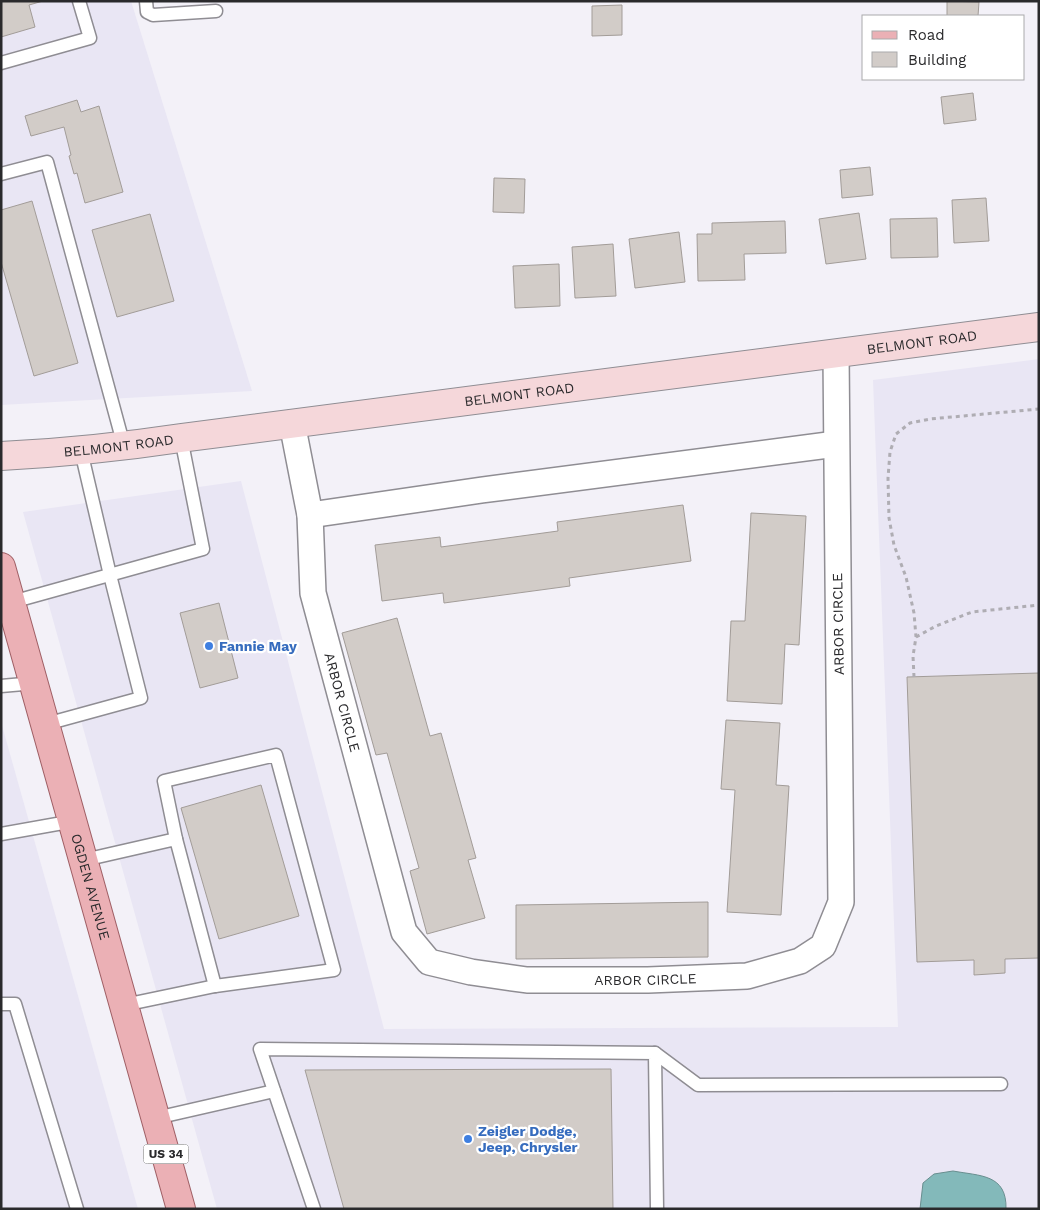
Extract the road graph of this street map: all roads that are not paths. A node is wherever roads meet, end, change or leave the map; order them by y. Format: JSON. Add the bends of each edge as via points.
{"nodes":[{"id":1,"x":79,"y":1,"type":"edge"},
{"id":2,"x":146,"y":1,"type":"edge"},
{"id":3,"x":216,"y":11,"type":"dead end"},
{"id":4,"x":1,"y":63,"type":"edge"},
{"id":5,"x":1,"y":174,"type":"edge"},
{"id":6,"x":1039,"y":327,"type":"edge"},
{"id":7,"x":836,"y":353,"type":"junction"},
{"id":8,"x":292,"y":424,"type":"junction"},
{"id":9,"x":181,"y":438,"type":"junction"},
{"id":10,"x":836,"y":444,"type":"junction"},
{"id":11,"x":124,"y":446,"type":"junction"},
{"id":12,"x":81,"y":451,"type":"junction"},
{"id":13,"x":1,"y":456,"type":"edge"},
{"id":14,"x":310,"y":515,"type":"junction"},
{"id":15,"x":1,"y":566,"type":"edge"},
{"id":16,"x":110,"y":575,"type":"junction"},
{"id":17,"x":12,"y":602,"type":"junction"},
{"id":18,"x":35,"y":683,"type":"junction"},
{"id":19,"x":1,"y":686,"type":"edge"},
{"id":20,"x":46,"y":724,"type":"junction"},
{"id":21,"x":74,"y":821,"type":"junction"},
{"id":22,"x":1,"y":834,"type":"edge"},
{"id":23,"x":176,"y":839,"type":"junction"},
{"id":24,"x":84,"y":860,"type":"junction"},
{"id":25,"x":215,"y":986,"type":"junction"},
{"id":26,"x":1,"y":1004,"type":"edge"},
{"id":27,"x":124,"y":1005,"type":"junction"},
{"id":28,"x":655,"y":1053,"type":"junction"},
{"id":29,"x":1001,"y":1084,"type":"dead end"},
{"id":30,"x":274,"y":1091,"type":"junction"},
{"id":31,"x":156,"y":1118,"type":"junction"},
{"id":32,"x":77,"y":1209,"type":"edge"},
{"id":33,"x":181,"y":1209,"type":"edge"},
{"id":34,"x":314,"y":1209,"type":"edge"},
{"id":35,"x":657,"y":1209,"type":"edge"}],
"edges":[{"from":1,"to":4,"type":"lane","via":[[90,38]]},
{"from":2,"to":3,"type":"lane","via":[[147,12],[153,15]]},
{"from":5,"to":11,"type":"lane","via":[[47,162]]},
{"from":6,"to":7,"type":"main road","name":"BELMONT ROAD"},
{"from":7,"to":8,"type":"main road","name":"BELMONT ROAD"},
{"from":7,"to":10,"type":"street","name":"ARBOR CIRCLE"},
{"from":8,"to":9,"type":"main road","name":"BELMONT ROAD"},
{"from":8,"to":14,"type":"street","name":"ARBOR CIRCLE"},
{"from":9,"to":11,"type":"main road","name":"BELMONT ROAD"},
{"from":9,"to":16,"type":"lane","via":[[202,549]]},
{"from":10,"to":14,"type":"street"},
{"from":10,"to":14,"type":"street","name":"ARBOR CIRCLE","via":[[841,902],[823,946],[800,961],[747,976],[528,980],[429,962],[404,932],[320,622],[313,593]]},
{"from":11,"to":12,"type":"main road","name":"BELMONT ROAD"},
{"from":12,"to":13,"type":"main road","name":"BELMONT ROAD"},
{"from":12,"to":16,"type":"lane"},
{"from":15,"to":17,"type":"main road","name":"OGDEN AVENUE","number":"US 34"},
{"from":16,"to":17,"type":"lane"},
{"from":16,"to":20,"type":"lane","via":[[141,698]]},
{"from":17,"to":18,"type":"main road","name":"OGDEN AVENUE","number":"US 34"},
{"from":18,"to":19,"type":"lane"},
{"from":18,"to":20,"type":"main road","name":"OGDEN AVENUE","number":"US 34"},
{"from":20,"to":21,"type":"main road","name":"OGDEN AVENUE","number":"US 34"},
{"from":21,"to":22,"type":"lane"},
{"from":21,"to":24,"type":"main road","name":"OGDEN AVENUE","number":"US 34"},
{"from":23,"to":24,"type":"lane"},
{"from":23,"to":25,"type":"lane"},
{"from":23,"to":25,"type":"lane","via":[[164,781],[276,755],[334,970]]},
{"from":24,"to":27,"type":"main road","name":"OGDEN AVENUE","number":"US 34"},
{"from":25,"to":27,"type":"lane"},
{"from":26,"to":32,"type":"lane","via":[[15,1004]]},
{"from":27,"to":31,"type":"main road","name":"OGDEN AVENUE","number":"US 34"},
{"from":28,"to":29,"type":"lane","via":[[698,1085]]},
{"from":28,"to":30,"type":"lane","via":[[260,1049]]},
{"from":28,"to":35,"type":"lane"},
{"from":30,"to":31,"type":"lane"},
{"from":30,"to":34,"type":"lane"},
{"from":31,"to":33,"type":"main road","name":"OGDEN AVENUE","number":"US 34"}]}
